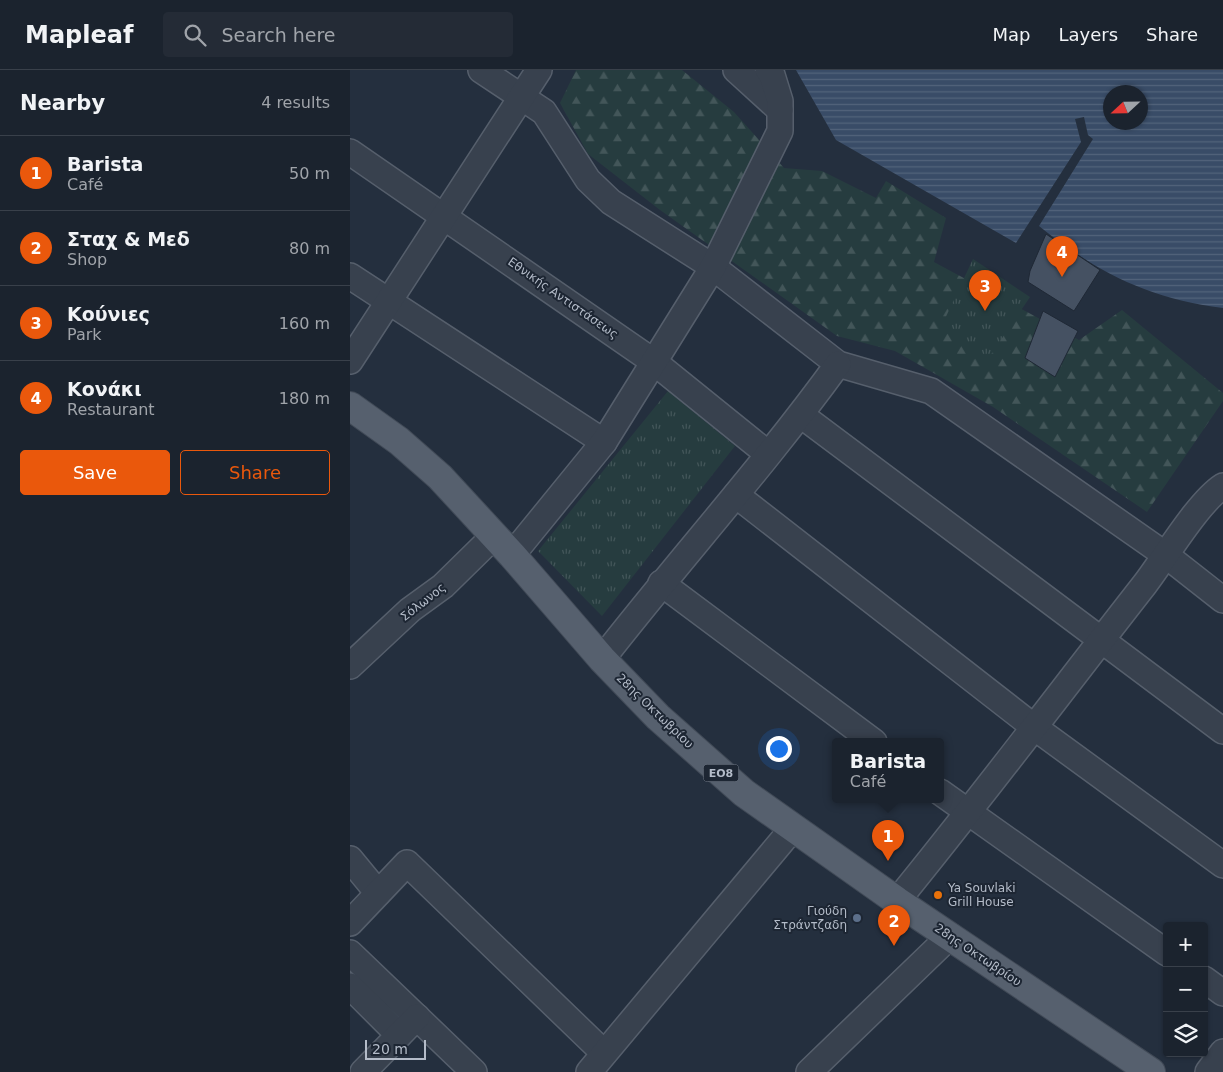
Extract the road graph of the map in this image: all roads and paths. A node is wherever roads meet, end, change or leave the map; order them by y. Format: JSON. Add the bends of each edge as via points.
{"nodes":[{"id":1,"x":481,"y":70,"type":"edge"},
{"id":2,"x":539,"y":70,"type":"edge"},
{"id":3,"x":736,"y":70,"type":"edge"},
{"id":4,"x":768,"y":70,"type":"edge"},
{"id":5,"x":521,"y":98,"type":"junction"},
{"id":6,"x":780,"y":121,"type":"junction"},
{"id":7,"x":350,"y":152,"type":"edge"},
{"id":8,"x":444,"y":215,"type":"junction"},
{"id":9,"x":713,"y":267,"type":"junction"},
{"id":10,"x":350,"y":276,"type":"edge"},
{"id":11,"x":389,"y":300,"type":"junction"},
{"id":12,"x":350,"y":361,"type":"edge"},
{"id":13,"x":654,"y":362,"type":"junction"},
{"id":14,"x":838,"y":364,"type":"junction"},
{"id":15,"x":350,"y":406,"type":"edge"},
{"id":16,"x":801,"y":415,"type":"junction"},
{"id":17,"x":604,"y":442,"type":"junction"},
{"id":18,"x":768,"y":454,"type":"junction"},
{"id":19,"x":1221,"y":483,"type":"edge"},
{"id":20,"x":736,"y":495,"type":"junction"},
{"id":21,"x":494,"y":536,"type":"junction"},
{"id":22,"x":512,"y":555,"type":"junction"},
{"id":23,"x":1167,"y":556,"type":"junction"},
{"id":24,"x":661,"y":583,"type":"junction"},
{"id":25,"x":1223,"y":600,"type":"edge"},
{"id":26,"x":1102,"y":638,"type":"junction"},
{"id":27,"x":602,"y":659,"type":"junction"},
{"id":28,"x":350,"y":666,"type":"edge"},
{"id":29,"x":1034,"y":727,"type":"junction"},
{"id":30,"x":1223,"y":731,"type":"edge"},
{"id":31,"x":869,"y":738,"type":"edge"},
{"id":32,"x":944,"y":795,"type":"edge"},
{"id":33,"x":969,"y":814,"type":"junction"},
{"id":34,"x":792,"y":828,"type":"junction"},
{"id":35,"x":350,"y":859,"type":"edge"},
{"id":36,"x":1223,"y":865,"type":"edge"},
{"id":37,"x":378,"y":893,"type":"junction"},
{"id":38,"x":897,"y":901,"type":"junction"},
{"id":39,"x":350,"y":923,"type":"edge"},
{"id":40,"x":950,"y":936,"type":"junction"},
{"id":41,"x":1163,"y":950,"type":"edge"},
{"id":42,"x":350,"y":953,"type":"edge"},
{"id":43,"x":1208,"y":982,"type":"edge"},
{"id":44,"x":350,"y":986,"type":"edge"},
{"id":45,"x":1223,"y":992,"type":"edge"},
{"id":46,"x":417,"y":1016,"type":"junction"},
{"id":47,"x":399,"y":1035,"type":"junction"},
{"id":48,"x":1223,"y":1052,"type":"edge"},
{"id":49,"x":604,"y":1053,"type":"junction"},
{"id":50,"x":815,"y":1070,"type":"edge"},
{"id":51,"x":363,"y":1072,"type":"edge"},
{"id":52,"x":474,"y":1072,"type":"edge"},
{"id":53,"x":588,"y":1072,"type":"edge"},
{"id":54,"x":1151,"y":1072,"type":"edge"},
{"id":55,"x":1208,"y":1072,"type":"edge"}],
"edges":[{"from":1,"to":5,"type":"street"},
{"from":2,"to":5,"type":"street"},
{"from":3,"to":6,"type":"street"},
{"from":4,"to":6,"type":"street","via":[[772,75]]},
{"from":5,"to":8,"type":"street"},
{"from":5,"to":9,"type":"street","via":[[544,112],[572,158],[599,192]]},
{"from":6,"to":9,"type":"street"},
{"from":7,"to":8,"type":"street","name":"Εθνικής Αντιστάσεως"},
{"from":8,"to":11,"type":"street"},
{"from":8,"to":13,"type":"street","name":"Εθνικής Αντιστάσεως"},
{"from":9,"to":13,"type":"street"},
{"from":9,"to":14,"type":"street"},
{"from":10,"to":11,"type":"street"},
{"from":11,"to":12,"type":"street"},
{"from":11,"to":17,"type":"street"},
{"from":13,"to":17,"type":"street"},
{"from":13,"to":18,"type":"street","name":"Εθνικής Αντιστάσεως"},
{"from":14,"to":16,"type":"street"},
{"from":14,"to":23,"type":"street","via":[[931,391]]},
{"from":15,"to":21,"type":"main road","name":"28ης Οκτωβρίου","number":"ΕΟ8","via":[[399,441],[433,471]]},
{"from":16,"to":18,"type":"street"},
{"from":16,"to":26,"type":"street"},
{"from":17,"to":22,"type":"street"},
{"from":18,"to":20,"type":"street"},
{"from":19,"to":23,"type":"street"},
{"from":20,"to":24,"type":"street"},
{"from":20,"to":29,"type":"street"},
{"from":21,"to":22,"type":"main road","name":"28ης Οκτωβρίου","number":"ΕΟ8"},
{"from":21,"to":28,"type":"street","name":"Σόλωνος","via":[[443,586],[410,610]]},
{"from":22,"to":27,"type":"main road","name":"28ης Οκτωβρίου","number":"ΕΟ8"},
{"from":23,"to":25,"type":"street"},
{"from":23,"to":26,"type":"street"},
{"from":24,"to":27,"type":"street"},
{"from":24,"to":31,"type":"street"},
{"from":26,"to":29,"type":"street"},
{"from":26,"to":30,"type":"street"},
{"from":27,"to":34,"type":"main road","name":"28ης Οκτωβρίου","number":"ΕΟ8","via":[[665,723],[744,793]]},
{"from":29,"to":33,"type":"street"},
{"from":29,"to":36,"type":"street"},
{"from":32,"to":33,"type":"street"},
{"from":33,"to":38,"type":"street"},
{"from":33,"to":41,"type":"street"},
{"from":34,"to":38,"type":"main road","name":"28ης Οκτωβρίου","number":"ΕΟ8"},
{"from":34,"to":49,"type":"street"},
{"from":35,"to":37,"type":"street"},
{"from":37,"to":39,"type":"street"},
{"from":37,"to":49,"type":"street","via":[[407,863]]},
{"from":38,"to":40,"type":"main road","name":"28ης Οκτωβρίου","number":"ΕΟ8"},
{"from":40,"to":50,"type":"street"},
{"from":40,"to":54,"type":"main road","name":"28ης Οκτωβρίου","number":"ΕΟ8"},
{"from":42,"to":46,"type":"street"},
{"from":43,"to":45,"type":"street"},
{"from":44,"to":47,"type":"street"},
{"from":46,"to":47,"type":"street"},
{"from":46,"to":52,"type":"street"},
{"from":47,"to":51,"type":"street"},
{"from":48,"to":55,"type":"street"},
{"from":49,"to":53,"type":"street"}]}
